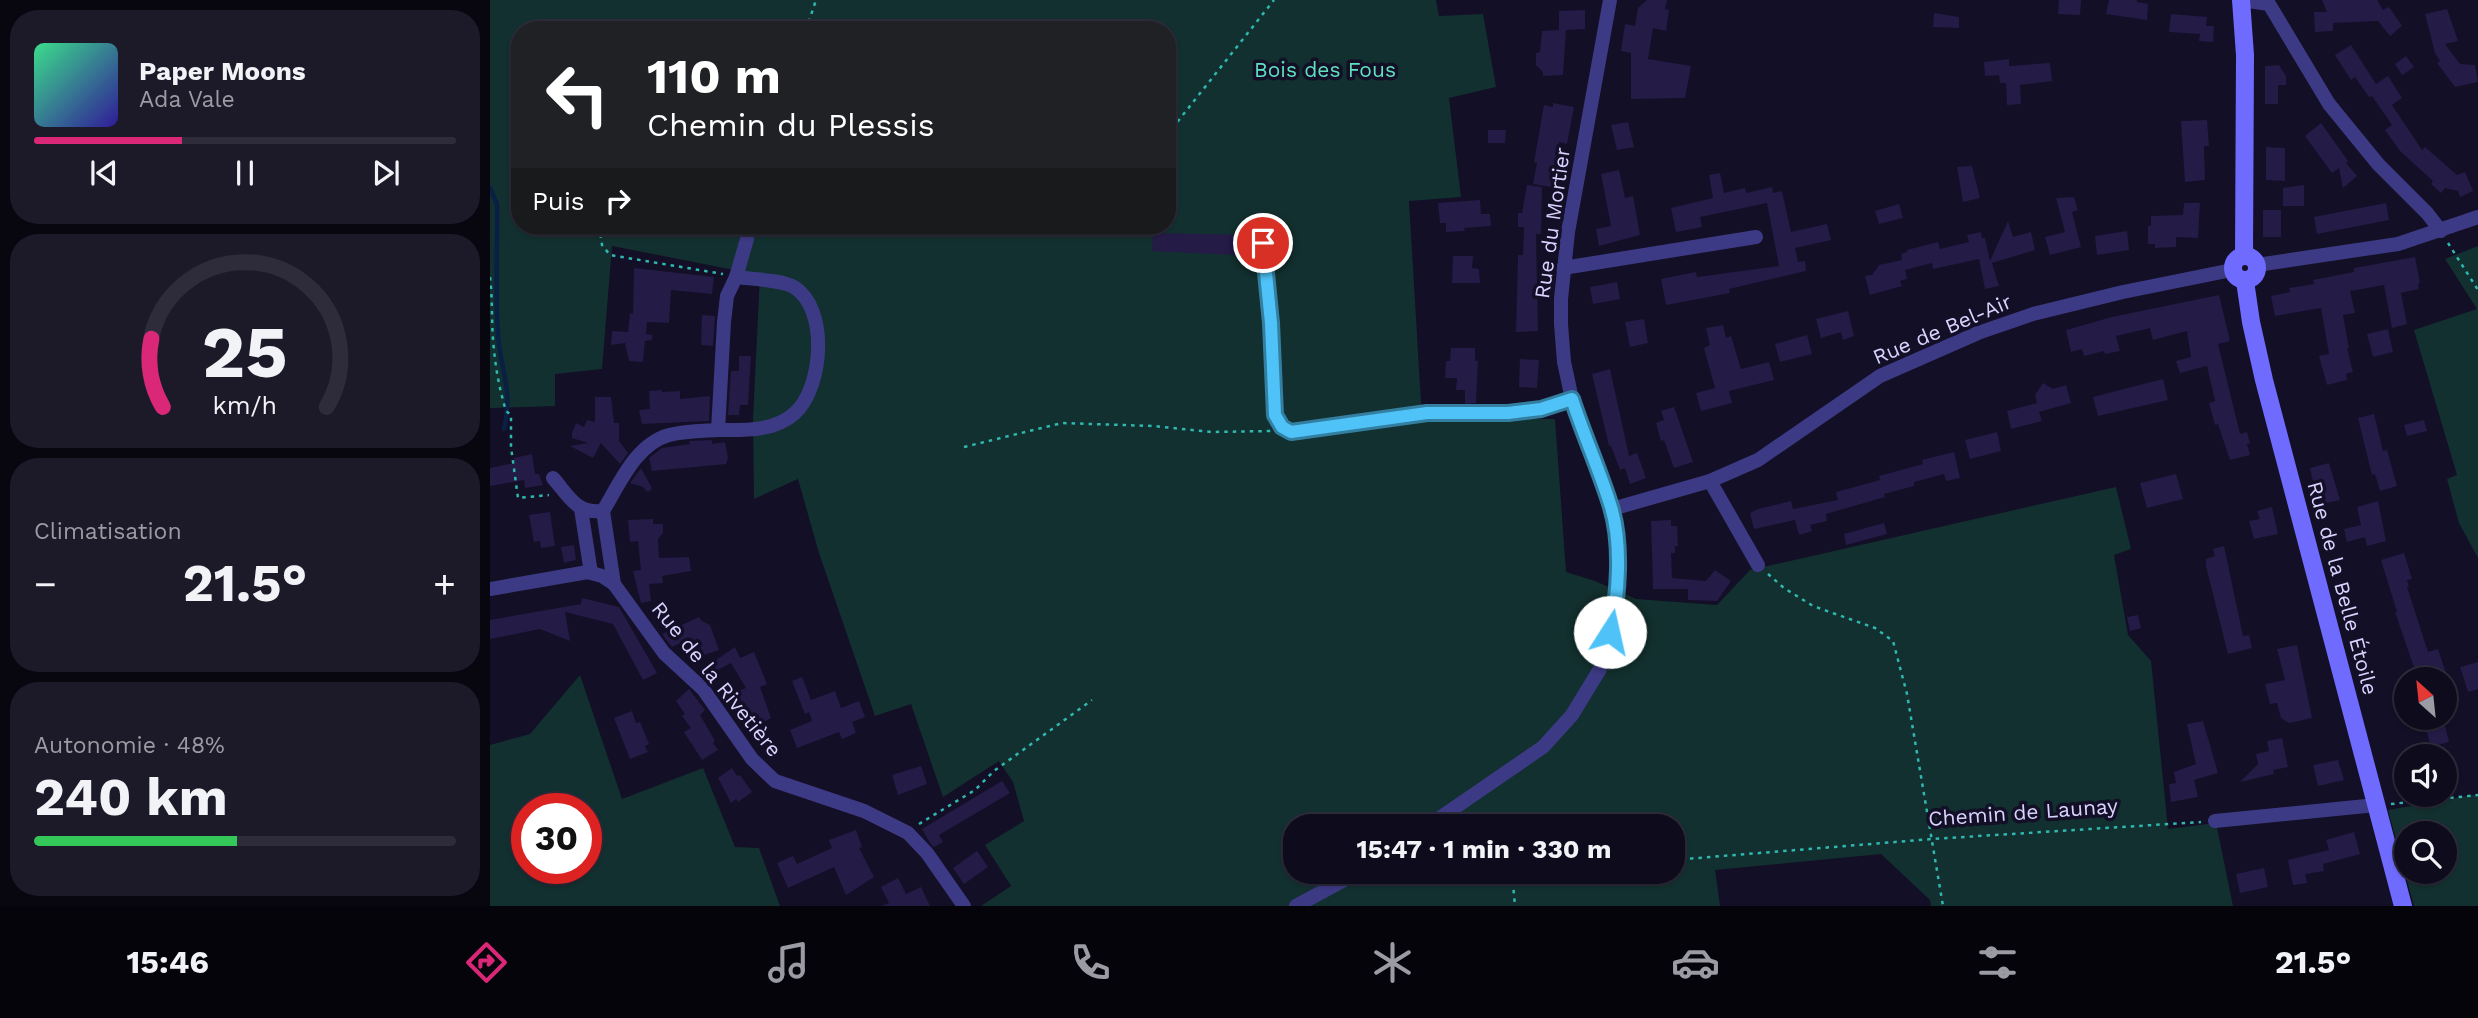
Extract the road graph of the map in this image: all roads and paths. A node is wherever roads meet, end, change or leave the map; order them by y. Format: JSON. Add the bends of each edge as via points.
{"nodes":[{"id":1,"x":816,"y":0,"type":"edge"},
{"id":2,"x":1274,"y":0,"type":"edge"},
{"id":3,"x":1610,"y":0,"type":"edge"},
{"id":4,"x":2241,"y":0,"type":"edge"},
{"id":5,"x":2273,"y":2,"type":"edge"},
{"id":6,"x":809,"y":21,"type":"edge"},
{"id":7,"x":1176,"y":124,"type":"edge"},
{"id":8,"x":1260,"y":216,"type":"dead end"},
{"id":9,"x":2478,"y":217,"type":"edge"},
{"id":10,"x":2441,"y":231,"type":"junction"},
{"id":11,"x":600,"y":235,"type":"edge"},
{"id":12,"x":1756,"y":237,"type":"dead end"},
{"id":13,"x":747,"y":239,"type":"dead end"},
{"id":14,"x":2250,"y":260,"type":"junction"},
{"id":15,"x":1563,"y":268,"type":"junction"},
{"id":16,"x":2239,"y":275,"type":"junction"},
{"id":17,"x":490,"y":277,"type":"edge"},
{"id":18,"x":736,"y":277,"type":"junction"},
{"id":19,"x":2478,"y":290,"type":"edge"},
{"id":20,"x":1572,"y":399,"type":"junction"},
{"id":21,"x":1282,"y":427,"type":"junction"},
{"id":22,"x":718,"y":430,"type":"junction"},
{"id":23,"x":964,"y":447,"type":"dead end"},
{"id":24,"x":553,"y":478,"type":"dead end"},
{"id":25,"x":1710,"y":481,"type":"junction"},
{"id":26,"x":566,"y":493,"type":"junction"},
{"id":27,"x":581,"y":509,"type":"junction"},
{"id":28,"x":1612,"y":509,"type":"junction"},
{"id":29,"x":603,"y":511,"type":"junction"},
{"id":30,"x":1758,"y":565,"type":"joint"},
{"id":31,"x":591,"y":573,"type":"junction"},
{"id":32,"x":614,"y":584,"type":"junction"},
{"id":33,"x":490,"y":589,"type":"edge"},
{"id":34,"x":1092,"y":700,"type":"dead end"},
{"id":35,"x":2478,"y":794,"type":"edge"},
{"id":36,"x":2376,"y":805,"type":"junction"},
{"id":37,"x":1445,"y":814,"type":"edge"},
{"id":38,"x":2215,"y":821,"type":"joint"},
{"id":39,"x":908,"y":834,"type":"junction"},
{"id":40,"x":1932,"y":839,"type":"junction"},
{"id":41,"x":1685,"y":859,"type":"edge"},
{"id":42,"x":1338,"y":884,"type":"edge"},
{"id":43,"x":1513,"y":884,"type":"edge"},
{"id":44,"x":964,"y":906,"type":"edge"},
{"id":45,"x":1296,"y":906,"type":"edge"},
{"id":46,"x":1515,"y":906,"type":"edge"},
{"id":47,"x":1943,"y":906,"type":"edge"},
{"id":48,"x":2403,"y":906,"type":"edge"}],
"edges":[{"from":1,"to":6,"type":"path"},
{"from":2,"to":7,"type":"path"},
{"from":3,"to":15,"type":"street","name":"Rue du Mortier"},
{"from":4,"to":5,"type":"street"},
{"from":4,"to":14,"type":"street"},
{"from":5,"to":10,"type":"street","via":[[2329,104]]},
{"from":8,"to":21,"type":"lane","via":[[1275,415]]},
{"from":9,"to":10,"type":"street"},
{"from":10,"to":14,"type":"street","via":[[2398,244]]},
{"from":10,"to":19,"type":"path"},
{"from":11,"to":18,"type":"path","via":[[610,255]]},
{"from":12,"to":15,"type":"street"},
{"from":13,"to":18,"type":"street"},
{"from":14,"to":16,"type":"street","via":[[2256,274]]},
{"from":15,"to":20,"type":"street","name":"Rue du Mortier","via":[[1562,347]]},
{"from":16,"to":25,"type":"street","name":"Rue de Bel-Air","via":[[2059,308],[1978,333],[1880,376],[1758,460]]},
{"from":16,"to":36,"type":"street","name":"Rue de la Belle Étoile"},
{"from":17,"to":26,"type":"path","via":[[498,381],[511,415],[510,447],[518,498]]},
{"from":18,"to":22,"type":"street","via":[[727,296],[724,321]]},
{"from":18,"to":22,"type":"street","via":[[792,286],[807,298],[814,310],[819,347],[807,396],[796,412],[761,429]]},
{"from":20,"to":21,"type":"lane","via":[[1508,413],[1427,413],[1301,432]]},
{"from":20,"to":28,"type":"street","name":"Rue du Mortier"},
{"from":21,"to":23,"type":"path","via":[[1269,433],[1062,423]]},
{"from":22,"to":29,"type":"street","via":[[656,439],[640,452]]},
{"from":24,"to":26,"type":"street"},
{"from":25,"to":28,"type":"street","name":"Rue de Bel-Air"},
{"from":25,"to":30,"type":"street"},
{"from":26,"to":27,"type":"street"},
{"from":27,"to":29,"type":"street"},
{"from":27,"to":31,"type":"street"},
{"from":28,"to":37,"type":"street","name":"Rue du Mortier","via":[[1618,559],[1615,613],[1600,670],[1572,715],[1543,747]]},
{"from":29,"to":32,"type":"street"},
{"from":30,"to":40,"type":"path","via":[[1784,589],[1813,606],[1875,628],[1894,641]]},
{"from":31,"to":32,"type":"street","name":"Rue de la Rivetière"},
{"from":31,"to":33,"type":"street"},
{"from":32,"to":39,"type":"street","name":"Rue de la Rivetière","via":[[664,653],[703,689],[752,759],[775,781],[864,811]]},
{"from":34,"to":39,"type":"path","via":[[975,790]]},
{"from":35,"to":36,"type":"path"},
{"from":36,"to":38,"type":"street"},
{"from":36,"to":48,"type":"street","name":"Rue de la Belle Étoile"},
{"from":38,"to":40,"type":"path","name":"Chemin de Launay"},
{"from":39,"to":44,"type":"street","name":"Rue de la Rivetière"},
{"from":40,"to":41,"type":"path","name":"Chemin de Launay"},
{"from":40,"to":47,"type":"path"},
{"from":42,"to":45,"type":"street"},
{"from":43,"to":46,"type":"path"}]}
